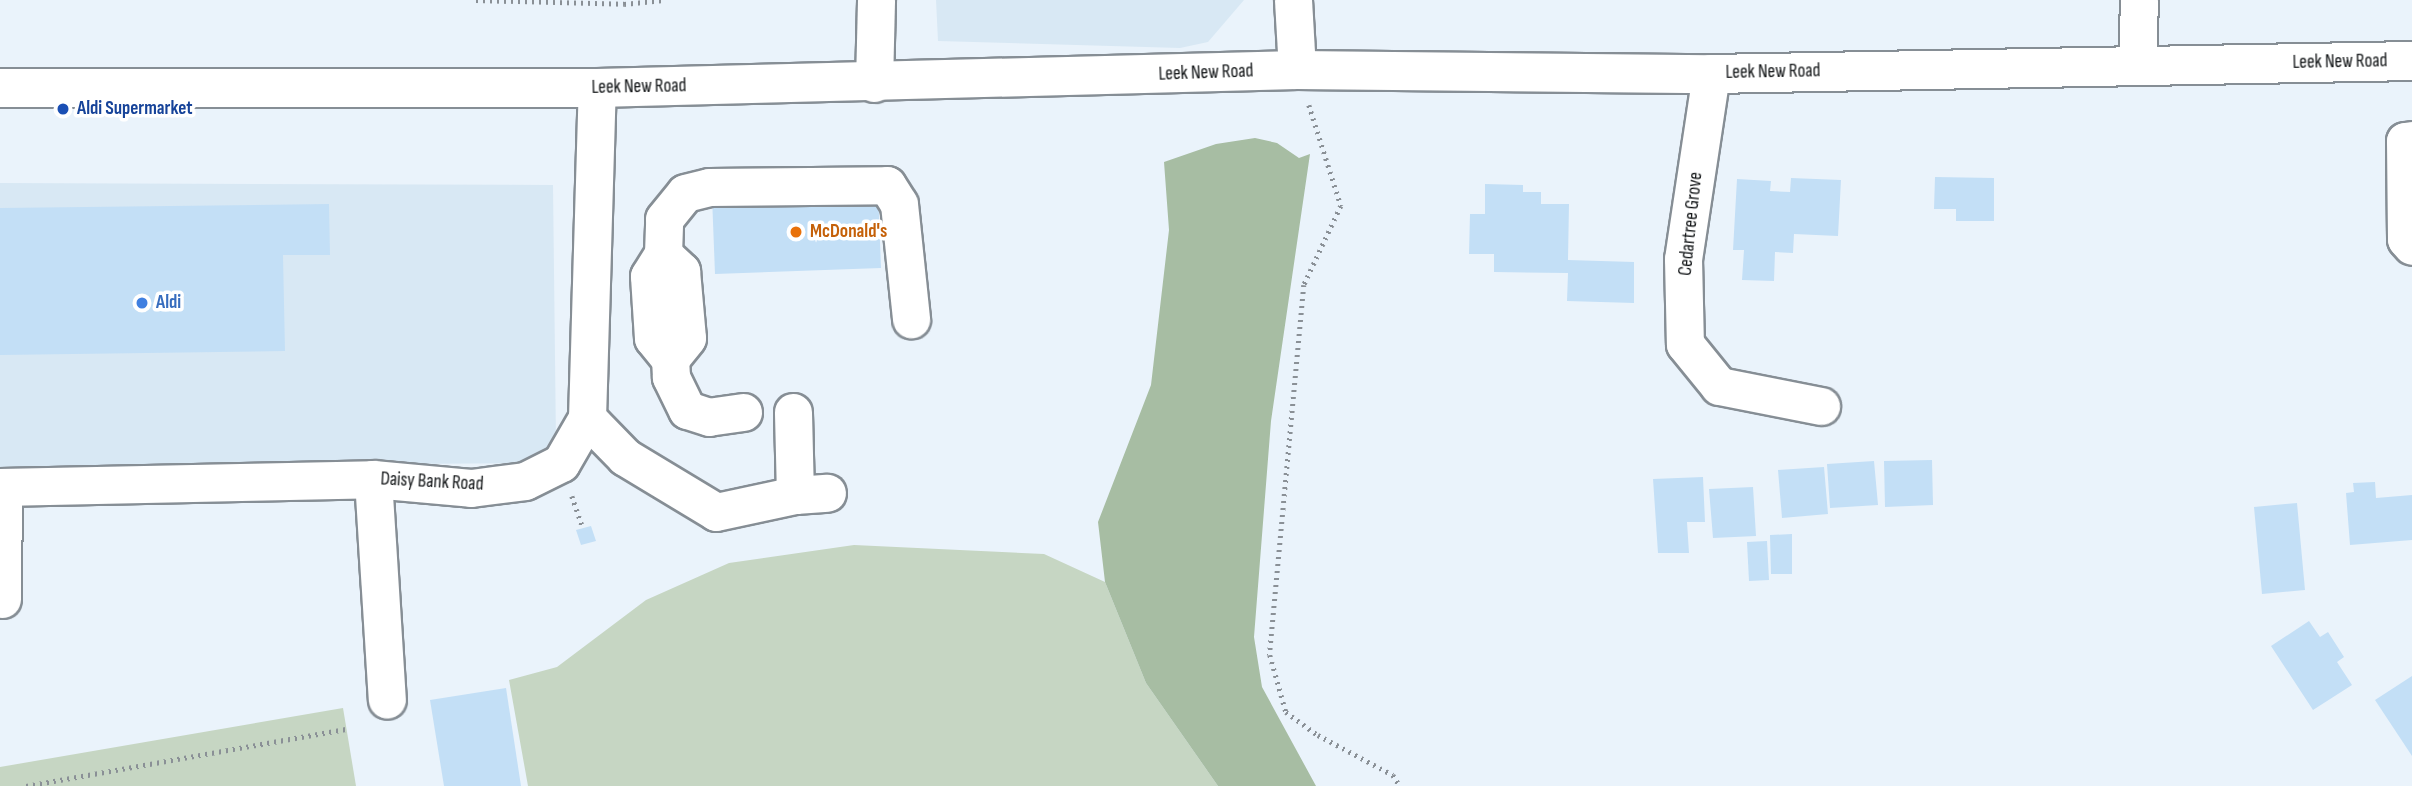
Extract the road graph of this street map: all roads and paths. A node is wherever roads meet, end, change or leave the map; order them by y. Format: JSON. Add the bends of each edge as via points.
{"nodes":[{"id":1,"x":476,"y":0,"type":"edge"},
{"id":2,"x":664,"y":0,"type":"edge"},
{"id":3,"x":876,"y":0,"type":"edge"},
{"id":4,"x":1293,"y":0,"type":"edge"},
{"id":5,"x":2139,"y":0,"type":"edge"},
{"id":6,"x":2412,"y":61,"type":"edge"},
{"id":7,"x":2137,"y":64,"type":"junction"},
{"id":8,"x":1297,"y":70,"type":"junction"},
{"id":9,"x":1711,"y":74,"type":"junction"},
{"id":10,"x":874,"y":83,"type":"junction"},
{"id":11,"x":0,"y":88,"type":"edge"},
{"id":12,"x":597,"y":88,"type":"junction"},
{"id":13,"x":2412,"y":140,"type":"edge"},
{"id":14,"x":2412,"y":246,"type":"edge"},
{"id":15,"x":911,"y":319,"type":"dead end"},
{"id":16,"x":1821,"y":405,"type":"dead end"},
{"id":17,"x":743,"y":412,"type":"dead end"},
{"id":18,"x":793,"y":412,"type":"dead end"},
{"id":19,"x":587,"y":418,"type":"junction"},
{"id":20,"x":373,"y":479,"type":"junction"},
{"id":21,"x":2,"y":487,"type":"edge"},
{"id":22,"x":2,"y":599,"type":"dead end"},
{"id":23,"x":387,"y":700,"type":"dead end"},
{"id":24,"x":346,"y":729,"type":"dead end"},
{"id":25,"x":26,"y":786,"type":"edge"},
{"id":26,"x":1400,"y":786,"type":"edge"}],
"edges":[{"from":1,"to":2,"type":"path","via":[[624,4]]},
{"from":3,"to":10,"type":"street"},
{"from":4,"to":8,"type":"street"},
{"from":5,"to":7,"type":"street"},
{"from":6,"to":7,"type":"highway","name":"Leek New Road"},
{"from":7,"to":9,"type":"highway","name":"Leek New Road"},
{"from":8,"to":9,"type":"highway","name":"Leek New Road"},
{"from":8,"to":10,"type":"highway","name":"Leek New Road"},
{"from":8,"to":26,"type":"path","via":[[1341,206],[1304,285],[1270,655],[1286,712],[1318,736],[1393,775]]},
{"from":9,"to":16,"type":"street","name":"Cedartree Grove","via":[[1683,259],[1685,344],[1719,386]]},
{"from":10,"to":12,"type":"highway","name":"Leek New Road"},
{"from":11,"to":12,"type":"highway","name":"Leek New Road"},
{"from":12,"to":19,"type":"street","name":"Daisy Bank Road"},
{"from":13,"to":14,"type":"street","via":[[2405,141],[2406,239]]},
{"from":15,"to":17,"type":"street","via":[[899,204],[887,185],[709,187],[685,192],[664,219],[663,254],[681,271],[687,338],[670,359],[671,377],[687,410],[709,417]]},
{"from":18,"to":19,"type":"street","via":[[811,494],[716,512],[625,457]]},
{"from":19,"to":20,"type":"street","name":"Daisy Bank Road","via":[[561,463],[525,481],[471,488]]},
{"from":20,"to":21,"type":"street","name":"Daisy Bank Road"},
{"from":20,"to":23,"type":"street"},
{"from":21,"to":22,"type":"street"},
{"from":24,"to":25,"type":"path"}]}
